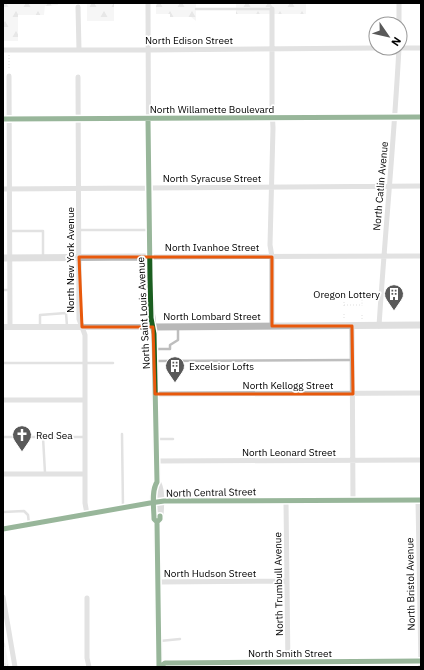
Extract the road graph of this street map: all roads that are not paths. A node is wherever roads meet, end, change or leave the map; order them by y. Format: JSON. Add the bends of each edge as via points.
{"nodes":[{"id":1,"x":398,"y":3,"type":"edge"},
{"id":2,"x":148,"y":4,"type":"edge"},
{"id":3,"x":78,"y":7,"type":"dead end"},
{"id":4,"x":196,"y":9,"type":"dead end"},
{"id":5,"x":272,"y":9,"type":"joint"},
{"id":6,"x":399,"y":16,"type":"edge"},
{"id":7,"x":368,"y":48,"type":"edge"},
{"id":8,"x":408,"y":48,"type":"edge"},
{"id":9,"x":421,"y":48,"type":"edge"},
{"id":10,"x":272,"y":49,"type":"junction"},
{"id":11,"x":3,"y":50,"type":"edge"},
{"id":12,"x":79,"y":50,"type":"junction"},
{"id":13,"x":148,"y":50,"type":"junction"},
{"id":14,"x":399,"y":56,"type":"edge"},
{"id":15,"x":9,"y":76,"type":"dead end"},
{"id":16,"x":78,"y":77,"type":"dead end"},
{"id":17,"x":395,"y":117,"type":"junction"},
{"id":18,"x":421,"y":117,"type":"edge"},
{"id":19,"x":272,"y":118,"type":"junction"},
{"id":20,"x":3,"y":119,"type":"edge"},
{"id":21,"x":9,"y":119,"type":"junction"},
{"id":22,"x":78,"y":119,"type":"junction"},
{"id":23,"x":148,"y":119,"type":"junction"},
{"id":24,"x":421,"y":186,"type":"edge"},
{"id":25,"x":272,"y":187,"type":"junction"},
{"id":26,"x":389,"y":187,"type":"junction"},
{"id":27,"x":3,"y":188,"type":"edge"},
{"id":28,"x":79,"y":188,"type":"junction"},
{"id":29,"x":149,"y":188,"type":"junction"},
{"id":30,"x":10,"y":189,"type":"junction"},
{"id":31,"x":79,"y":230,"type":"junction"},
{"id":32,"x":149,"y":230,"type":"junction"},
{"id":33,"x":9,"y":231,"type":"junction"},
{"id":34,"x":384,"y":256,"type":"junction"},
{"id":35,"x":421,"y":256,"type":"edge"},
{"id":36,"x":43,"y":257,"type":"junction"},
{"id":37,"x":79,"y":257,"type":"junction"},
{"id":38,"x":149,"y":257,"type":"junction"},
{"id":39,"x":272,"y":257,"type":"junction"},
{"id":40,"x":6,"y":258,"type":"edge"},
{"id":41,"x":3,"y":290,"type":"edge"},
{"id":42,"x":10,"y":290,"type":"junction"},
{"id":43,"x":421,"y":325,"type":"edge"},
{"id":44,"x":153,"y":326,"type":"junction"},
{"id":45,"x":178,"y":326,"type":"junction"},
{"id":46,"x":272,"y":326,"type":"junction"},
{"id":47,"x":352,"y":326,"type":"junction"},
{"id":48,"x":379,"y":326,"type":"junction"},
{"id":49,"x":3,"y":327,"type":"edge"},
{"id":50,"x":10,"y":327,"type":"junction"},
{"id":51,"x":40,"y":327,"type":"junction"},
{"id":52,"x":67,"y":327,"type":"junction"},
{"id":53,"x":82,"y":327,"type":"junction"},
{"id":54,"x":155,"y":349,"type":"junction"},
{"id":55,"x":352,"y":360,"type":"junction"},
{"id":56,"x":155,"y":361,"type":"junction"},
{"id":57,"x":3,"y":363,"type":"edge"},
{"id":58,"x":84,"y":363,"type":"junction"},
{"id":59,"x":113,"y":363,"type":"dead end"},
{"id":60,"x":421,"y":393,"type":"edge"},
{"id":61,"x":155,"y":394,"type":"junction"},
{"id":62,"x":352,"y":394,"type":"junction"},
{"id":63,"x":3,"y":400,"type":"edge"},
{"id":64,"x":85,"y":400,"type":"junction"},
{"id":65,"x":122,"y":434,"type":"dead end"},
{"id":66,"x":3,"y":437,"type":"edge"},
{"id":67,"x":43,"y":437,"type":"junction"},
{"id":68,"x":85,"y":437,"type":"junction"},
{"id":69,"x":156,"y":439,"type":"junction"},
{"id":70,"x":173,"y":439,"type":"dead end"},
{"id":71,"x":353,"y":460,"type":"junction"},
{"id":72,"x":421,"y":460,"type":"edge"},
{"id":73,"x":156,"y":461,"type":"junction"},
{"id":74,"x":3,"y":474,"type":"edge"},
{"id":75,"x":45,"y":474,"type":"junction"},
{"id":76,"x":85,"y":474,"type":"junction"},
{"id":77,"x":353,"y":500,"type":"junction"},
{"id":78,"x":420,"y":500,"type":"edge"},
{"id":79,"x":286,"y":501,"type":"junction"},
{"id":80,"x":157,"y":502,"type":"junction"},
{"id":81,"x":123,"y":508,"type":"junction"},
{"id":82,"x":3,"y":512,"type":"edge"},
{"id":83,"x":87,"y":514,"type":"junction"},
{"id":84,"x":29,"y":524,"type":"junction"},
{"id":85,"x":3,"y":529,"type":"edge"},
{"id":86,"x":287,"y":581,"type":"junction"},
{"id":87,"x":158,"y":582,"type":"junction"},
{"id":88,"x":3,"y":598,"type":"edge"},
{"id":89,"x":87,"y":598,"type":"dead end"},
{"id":90,"x":180,"y":639,"type":"dead end"},
{"id":91,"x":159,"y":641,"type":"junction"},
{"id":92,"x":421,"y":661,"type":"edge"},
{"id":93,"x":288,"y":665,"type":"edge"},
{"id":94,"x":15,"y":667,"type":"edge"},
{"id":95,"x":90,"y":667,"type":"edge"},
{"id":96,"x":160,"y":667,"type":"edge"},
{"id":97,"x":420,"y":667,"type":"edge"}],
"edges":[{"from":1,"to":6,"type":"street"},
{"from":2,"to":13,"type":"street","name":"North Saint Louis Avenue"},
{"from":3,"to":12,"type":"street"},
{"from":4,"to":5,"type":"lane"},
{"from":5,"to":10,"type":"street"},
{"from":7,"to":10,"type":"street","name":"North Edison Street"},
{"from":8,"to":9,"type":"street"},
{"from":10,"to":13,"type":"street","name":"North Edison Street"},
{"from":10,"to":19,"type":"street"},
{"from":11,"to":12,"type":"street","name":"North Edison Street"},
{"from":12,"to":13,"type":"street","name":"North Edison Street"},
{"from":13,"to":23,"type":"street","name":"North Saint Louis Avenue"},
{"from":14,"to":17,"type":"street","name":"North Catlin Avenue"},
{"from":15,"to":21,"type":"street"},
{"from":16,"to":22,"type":"street","name":"North New York Avenue"},
{"from":17,"to":18,"type":"street","name":"North Willamette Boulevard"},
{"from":17,"to":19,"type":"street","name":"North Willamette Boulevard"},
{"from":17,"to":26,"type":"street","name":"North Catlin Avenue"},
{"from":19,"to":23,"type":"street","name":"North Willamette Boulevard"},
{"from":19,"to":25,"type":"street"},
{"from":20,"to":21,"type":"street","name":"North Willamette Boulevard"},
{"from":21,"to":22,"type":"street","name":"North Willamette Boulevard"},
{"from":21,"to":30,"type":"street"},
{"from":22,"to":23,"type":"street","name":"North Willamette Boulevard"},
{"from":22,"to":28,"type":"street","name":"North New York Avenue"},
{"from":23,"to":29,"type":"street","name":"North Saint Louis Avenue"},
{"from":24,"to":26,"type":"street","name":"North Syracuse Street"},
{"from":25,"to":26,"type":"street","name":"North Syracuse Street"},
{"from":25,"to":29,"type":"street","name":"North Syracuse Street"},
{"from":25,"to":39,"type":"street"},
{"from":26,"to":34,"type":"street","name":"North Catlin Avenue"},
{"from":27,"to":30,"type":"street","name":"North Syracuse Street"},
{"from":28,"to":29,"type":"street","name":"North Syracuse Street"},
{"from":28,"to":30,"type":"street","name":"North Syracuse Street"},
{"from":28,"to":31,"type":"street","name":"North New York Avenue"},
{"from":29,"to":32,"type":"street","name":"North Saint Louis Avenue"},
{"from":30,"to":33,"type":"street"},
{"from":31,"to":32,"type":"lane"},
{"from":31,"to":37,"type":"street","name":"North New York Avenue"},
{"from":32,"to":38,"type":"street","name":"North Saint Louis Avenue"},
{"from":33,"to":36,"type":"lane","via":[[43,231]]},
{"from":33,"to":40,"type":"street"},
{"from":34,"to":35,"type":"street","name":"North Ivanhoe Street"},
{"from":34,"to":39,"type":"street","name":"North Ivanhoe Street"},
{"from":34,"to":48,"type":"street","name":"North Catlin Avenue"},
{"from":36,"to":37,"type":"main road","name":"North Ivanhoe Street"},
{"from":36,"to":40,"type":"main road","name":"North Ivanhoe Street"},
{"from":37,"to":38,"type":"main road","name":"North Ivanhoe Street"},
{"from":37,"to":53,"type":"street","name":"North New York Avenue","via":[[79,319]]},
{"from":38,"to":39,"type":"street","name":"North Ivanhoe Street"},
{"from":38,"to":44,"type":"main road","name":"North Saint Louis Avenue"},
{"from":39,"to":46,"type":"street"},
{"from":40,"to":42,"type":"street"},
{"from":41,"to":42,"type":"lane"},
{"from":42,"to":50,"type":"street"},
{"from":43,"to":48,"type":"main road","name":"North Lombard Street"},
{"from":44,"to":45,"type":"main road","name":"North Lombard Street"},
{"from":44,"to":53,"type":"street","name":"North Lombard Street"},
{"from":44,"to":54,"type":"main road","name":"North Saint Louis Avenue"},
{"from":45,"to":46,"type":"main road","name":"North Lombard Street"},
{"from":45,"to":54,"type":"lane","via":[[178,340],[170,345],[170,349]]},
{"from":46,"to":47,"type":"main road","name":"North Lombard Street"},
{"from":47,"to":48,"type":"main road","name":"North Lombard Street"},
{"from":47,"to":55,"type":"street"},
{"from":49,"to":50,"type":"street","name":"North Lombard Street"},
{"from":50,"to":51,"type":"street","name":"North Lombard Street"},
{"from":51,"to":52,"type":"street","name":"North Lombard Street"},
{"from":51,"to":52,"type":"lane","via":[[40,315],[66,313]]},
{"from":52,"to":53,"type":"street","name":"North Lombard Street"},
{"from":53,"to":58,"type":"street","name":"North New York Avenue","via":[[85,335]]},
{"from":54,"to":56,"type":"main road","name":"North Saint Louis Avenue"},
{"from":55,"to":56,"type":"lane"},
{"from":55,"to":62,"type":"street"},
{"from":56,"to":61,"type":"main road","name":"North Saint Louis Avenue"},
{"from":57,"to":58,"type":"lane"},
{"from":58,"to":59,"type":"lane"},
{"from":58,"to":64,"type":"street","name":"North New York Avenue"},
{"from":60,"to":62,"type":"street","name":"North Kellogg Street"},
{"from":61,"to":62,"type":"street","name":"North Kellogg Street"},
{"from":61,"to":69,"type":"main road","name":"North Saint Louis Avenue"},
{"from":62,"to":71,"type":"street"},
{"from":63,"to":64,"type":"street"},
{"from":64,"to":68,"type":"street","name":"North New York Avenue"},
{"from":65,"to":81,"type":"lane"},
{"from":66,"to":67,"type":"lane"},
{"from":67,"to":68,"type":"lane"},
{"from":67,"to":75,"type":"lane"},
{"from":68,"to":76,"type":"street","name":"North New York Avenue"},
{"from":69,"to":70,"type":"lane"},
{"from":69,"to":73,"type":"main road","name":"North Saint Louis Avenue"},
{"from":71,"to":72,"type":"street","name":"North Leonard Street"},
{"from":71,"to":73,"type":"street","name":"North Leonard Street"},
{"from":71,"to":77,"type":"street"},
{"from":73,"to":80,"type":"main road","name":"North Saint Louis Avenue","via":[[157,482],[160,486]]},
{"from":74,"to":75,"type":"street"},
{"from":75,"to":76,"type":"street"},
{"from":76,"to":83,"type":"street","name":"North New York Avenue"},
{"from":77,"to":78,"type":"street","name":"North Central Street"},
{"from":77,"to":79,"type":"street","name":"North Central Street"},
{"from":78,"to":92,"type":"street","name":"North Bristol Avenue"},
{"from":79,"to":80,"type":"street","name":"North Central Street"},
{"from":79,"to":86,"type":"street","name":"North Trumbull Avenue"},
{"from":80,"to":81,"type":"street","name":"North Central Street"},
{"from":80,"to":87,"type":"main road","name":"North Saint Louis Avenue","via":[[160,519],[157,522]]},
{"from":81,"to":83,"type":"street","name":"North Central Street"},
{"from":82,"to":84,"type":"lane","via":[[24,511],[28,515]]},
{"from":83,"to":84,"type":"street","name":"North Central Street"},
{"from":84,"to":85,"type":"street","name":"North Central Street"},
{"from":86,"to":87,"type":"street","name":"North Hudson Street"},
{"from":86,"to":93,"type":"street","name":"North Trumbull Avenue"},
{"from":87,"to":91,"type":"main road","name":"North Saint Louis Avenue"},
{"from":88,"to":94,"type":"street"},
{"from":89,"to":95,"type":"street","via":[[87,658]]},
{"from":90,"to":91,"type":"lane"},
{"from":91,"to":96,"type":"main road","name":"North Saint Louis Avenue"},
{"from":92,"to":93,"type":"street","name":"North Smith Street"},
{"from":92,"to":97,"type":"street","name":"North Bristol Avenue"},
{"from":93,"to":96,"type":"street","name":"North Smith Street","via":[[165,663]]}]}
